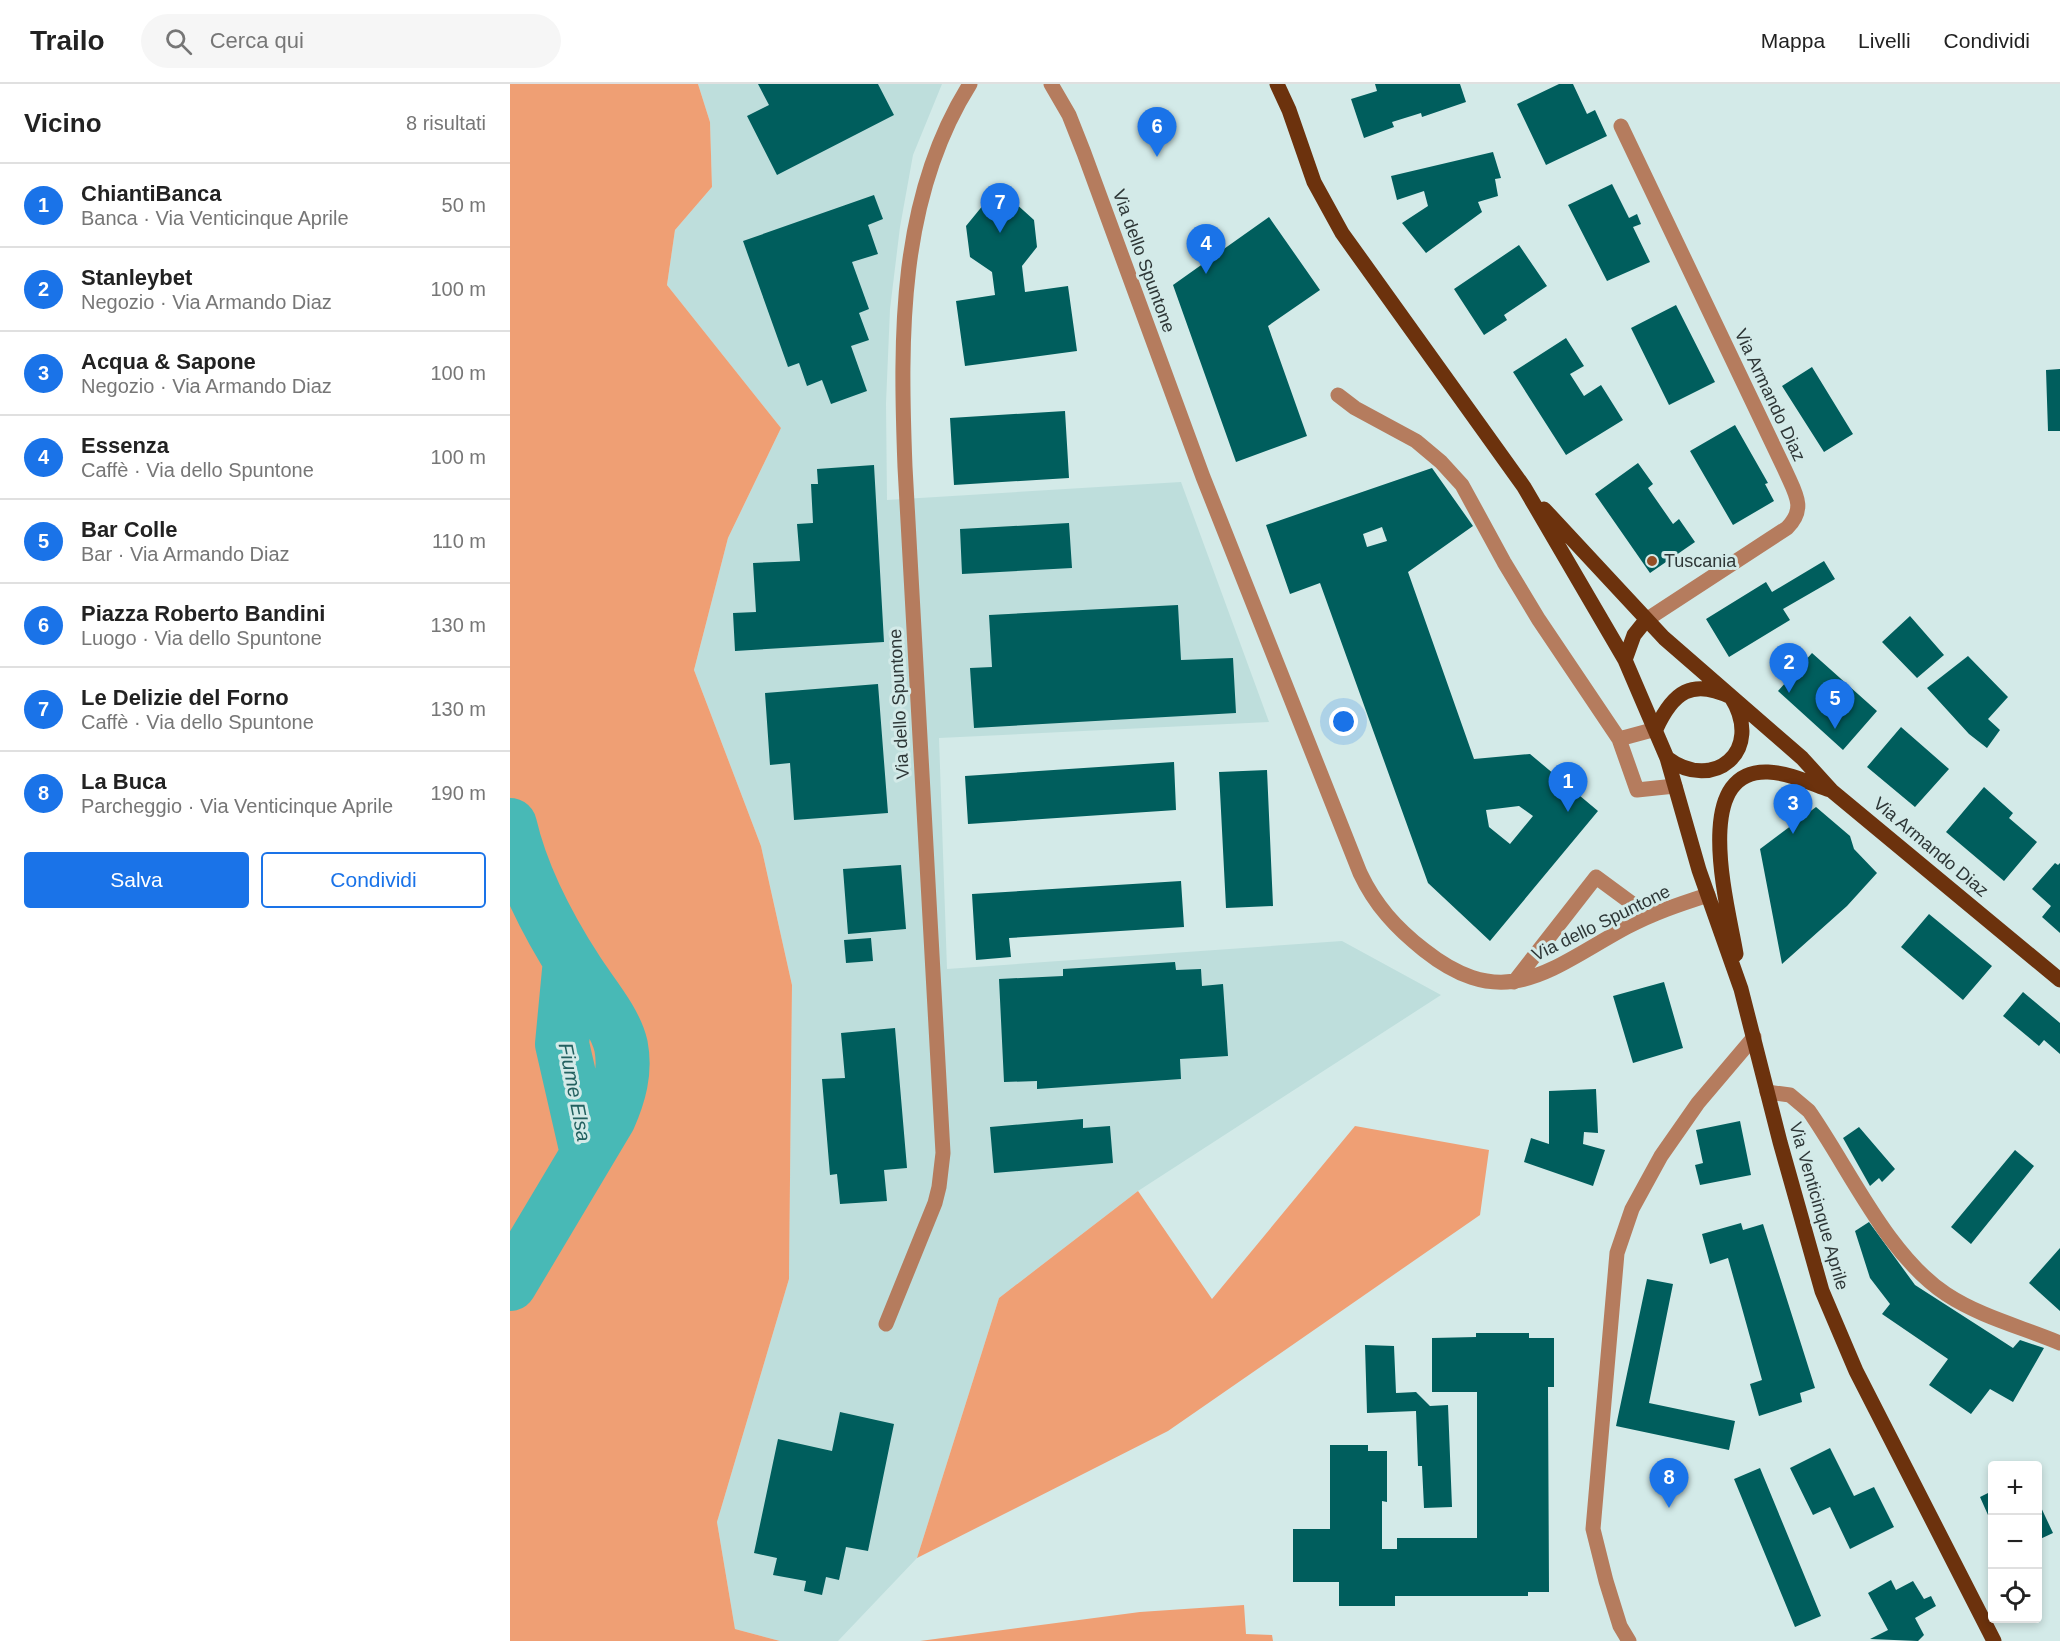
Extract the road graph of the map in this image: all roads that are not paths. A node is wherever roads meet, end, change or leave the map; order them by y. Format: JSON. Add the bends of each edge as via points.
{"nodes":[{"id":1,"x":970,"y":84,"type":"edge"},
{"id":2,"x":1051,"y":84,"type":"edge"},
{"id":3,"x":1276,"y":84,"type":"edge"},
{"id":4,"x":1289,"y":84,"type":"edge"},
{"id":5,"x":1289,"y":110,"type":"junction"},
{"id":6,"x":1620,"y":126,"type":"dead end"},
{"id":7,"x":1338,"y":395,"type":"dead end"},
{"id":8,"x":1524,"y":487,"type":"junction"},
{"id":9,"x":1646,"y":620,"type":"junction"},
{"id":10,"x":1625,"y":660,"type":"junction"},
{"id":11,"x":1731,"y":698,"type":"junction"},
{"id":12,"x":1656,"y":729,"type":"junction"},
{"id":13,"x":1619,"y":739,"type":"junction"},
{"id":14,"x":1667,"y":758,"type":"junction"},
{"id":15,"x":1675,"y":786,"type":"junction"},
{"id":16,"x":1832,"y":791,"type":"junction"},
{"id":17,"x":1708,"y":895,"type":"junction"},
{"id":18,"x":1649,"y":916,"type":"junction"},
{"id":19,"x":2060,"y":980,"type":"edge"},
{"id":20,"x":1514,"y":982,"type":"junction"},
{"id":21,"x":1742,"y":989,"type":"junction"},
{"id":22,"x":1754,"y":1038,"type":"junction"},
{"id":23,"x":1767,"y":1092,"type":"junction"},
{"id":24,"x":886,"y":1324,"type":"dead end"},
{"id":25,"x":2060,"y":1343,"type":"edge"},
{"id":26,"x":1629,"y":1641,"type":"edge"},
{"id":27,"x":1994,"y":1641,"type":"edge"}],
"edges":[{"from":1,"to":24,"type":"street","name":"Via dello Spuntone","via":[[948,123],[926,182],[911,250],[904,323],[905,467],[943,1153],[934,1203]]},
{"from":2,"to":20,"type":"street","name":"Via dello Spuntone","via":[[1072,124],[1203,477],[1366,886],[1391,921],[1436,960],[1472,978]]},
{"from":3,"to":5,"type":"main road","name":"Via Armando Diaz"},
{"from":4,"to":5,"type":"main road","name":"Via Armando Diaz"},
{"from":5,"to":8,"type":"main road","name":"Via Armando Diaz","via":[[1314,182],[1342,233]]},
{"from":6,"to":9,"type":"street","name":"Via Armando Diaz","via":[[1785,471],[1798,508],[1797,517],[1787,528]]},
{"from":7,"to":13,"type":"street","via":[[1416,441],[1462,485],[1509,572]]},
{"from":8,"to":9,"type":"main road","name":"Via Armando Diaz"},
{"from":8,"to":10,"type":"main road","name":"Via Armando Diaz"},
{"from":9,"to":10,"type":"main road","via":[[1634,635]]},
{"from":9,"to":11,"type":"main road","name":"Via Armando Diaz"},
{"from":10,"to":12,"type":"main road","name":"Via Armando Diaz"},
{"from":11,"to":12,"type":"main road","via":[[1704,688],[1691,689],[1670,702]]},
{"from":11,"to":14,"type":"main road","via":[[1743,721],[1743,739],[1734,756],[1716,768],[1698,771],[1683,768]]},
{"from":11,"to":16,"type":"main road","name":"Via Armando Diaz","via":[[1802,758]]},
{"from":12,"to":13,"type":"street"},
{"from":12,"to":14,"type":"main road","name":"Via Armando Diaz"},
{"from":13,"to":15,"type":"street","via":[[1637,790]]},
{"from":14,"to":15,"type":"main road","name":"Via Venticinque Aprile"},
{"from":15,"to":17,"type":"main road","name":"Via Venticinque Aprile"},
{"from":16,"to":19,"type":"main road","name":"Via Armando Diaz"},
{"from":16,"to":21,"type":"main road","via":[[1768,772],[1743,777],[1726,797],[1719,828],[1720,849]]},
{"from":17,"to":18,"type":"street","name":"Via dello Spuntone"},
{"from":17,"to":21,"type":"main road","name":"Via Venticinque Aprile"},
{"from":18,"to":20,"type":"street","name":"Via dello Spuntone","via":[[1544,974]]},
{"from":18,"to":20,"type":"street","via":[[1596,877]]},
{"from":21,"to":22,"type":"main road","name":"Via Venticinque Aprile"},
{"from":22,"to":23,"type":"main road","name":"Via Venticinque Aprile"},
{"from":22,"to":26,"type":"street","via":[[1678,1131],[1636,1201],[1618,1247],[1593,1529],[1620,1626]]},
{"from":23,"to":25,"type":"street","via":[[1790,1095],[1809,1111],[1889,1235],[1921,1275],[1946,1295],[1976,1311]]},
{"from":23,"to":27,"type":"main road","name":"Via Venticinque Aprile","via":[[1809,1249],[1842,1341]]}]}
